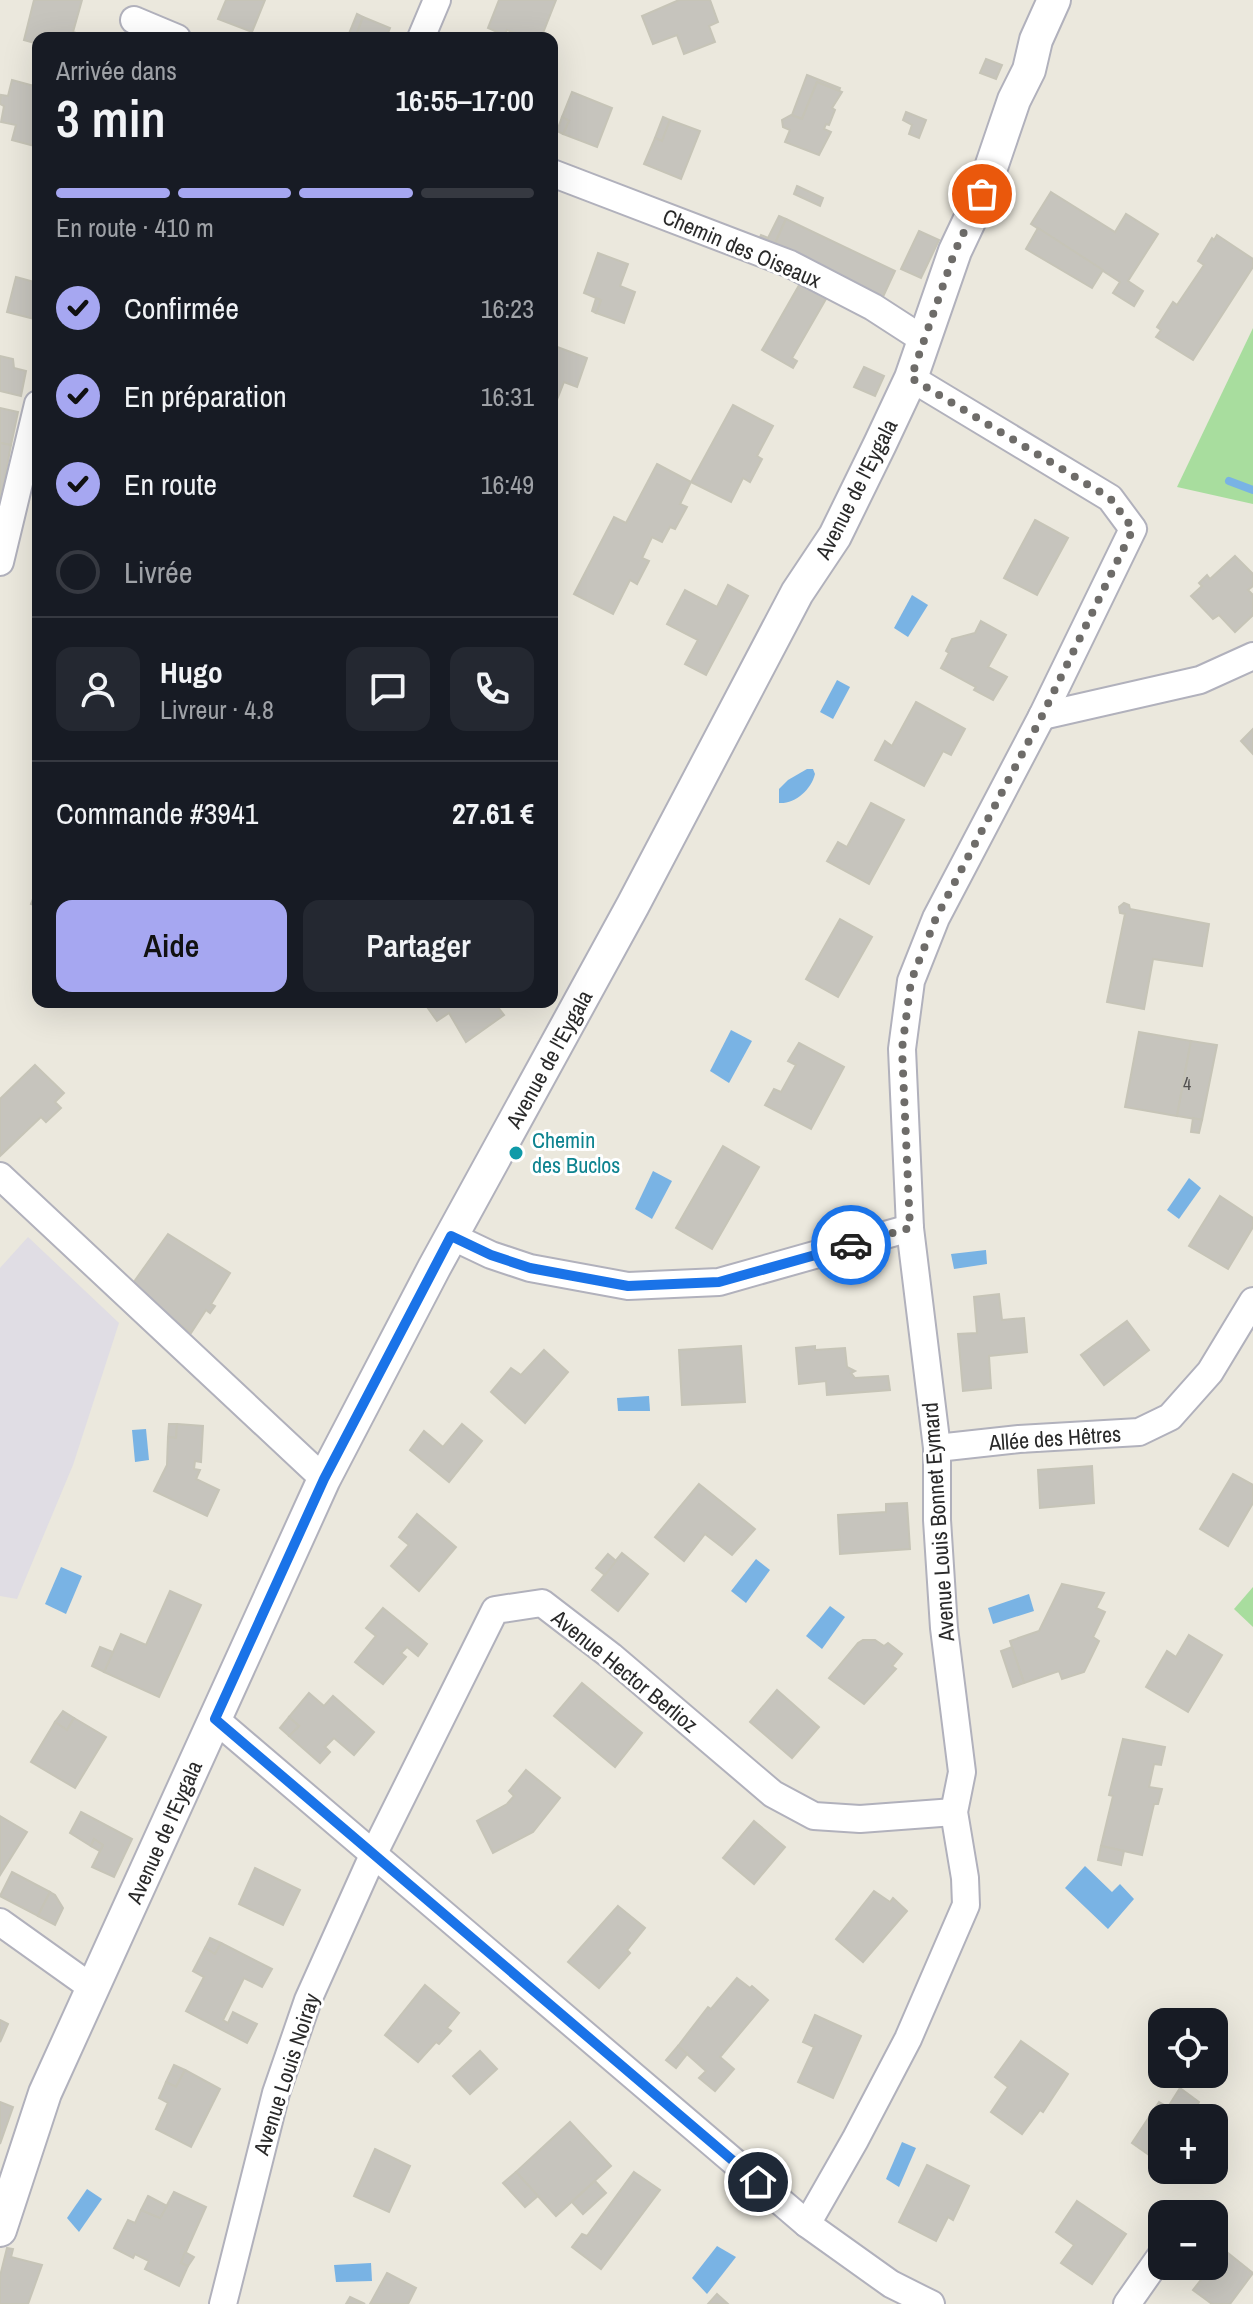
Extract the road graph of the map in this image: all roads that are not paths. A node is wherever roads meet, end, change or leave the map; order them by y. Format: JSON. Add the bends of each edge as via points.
{"nodes":[{"id":1,"x":437,"y":0,"type":"edge"},
{"id":2,"x":1054,"y":0,"type":"edge"},
{"id":3,"x":1075,"y":0,"type":"edge"},
{"id":4,"x":134,"y":19,"type":"edge"},
{"id":5,"x":163,"y":32,"type":"edge"},
{"id":6,"x":424,"y":32,"type":"edge"},
{"id":7,"x":1029,"y":70,"type":"junction"},
{"id":8,"x":558,"y":175,"type":"edge"},
{"id":9,"x":924,"y":340,"type":"junction"},
{"id":10,"x":911,"y":378,"type":"junction"},
{"id":11,"x":32,"y":424,"type":"edge"},
{"id":12,"x":6,"y":509,"type":"edge"},
{"id":13,"x":0,"y":562,"type":"edge"},
{"id":14,"x":1253,"y":656,"type":"edge"},
{"id":15,"x":1042,"y":716,"type":"junction"},
{"id":16,"x":0,"y":1176,"type":"edge"},
{"id":17,"x":910,"y":1228,"type":"junction"},
{"id":18,"x":451,"y":1236,"type":"junction"},
{"id":19,"x":1253,"y":1301,"type":"edge"},
{"id":20,"x":937,"y":1448,"type":"junction"},
{"id":21,"x":324,"y":1479,"type":"junction"},
{"id":22,"x":215,"y":1719,"type":"junction"},
{"id":23,"x":954,"y":1812,"type":"junction"},
{"id":24,"x":374,"y":1853,"type":"junction"},
{"id":25,"x":0,"y":1922,"type":"edge"},
{"id":26,"x":91,"y":1987,"type":"junction"},
{"id":27,"x":807,"y":2224,"type":"junction"},
{"id":28,"x":0,"y":2230,"type":"edge"},
{"id":29,"x":1148,"y":2274,"type":"edge"},
{"id":30,"x":223,"y":2304,"type":"edge"},
{"id":31,"x":931,"y":2304,"type":"edge"},
{"id":32,"x":1127,"y":2304,"type":"edge"}],
"edges":[{"from":1,"to":6,"type":"street"},
{"from":2,"to":7,"type":"street","name":"Avenue de l'Eygala"},
{"from":3,"to":7,"type":"street","name":"Avenue de l'Eygala","via":[[1052,45]]},
{"from":4,"to":5,"type":"street"},
{"from":7,"to":9,"type":"street","name":"Avenue de l'Eygala"},
{"from":8,"to":9,"type":"street","name":"Chemin des Oiseaux","via":[[790,264]]},
{"from":9,"to":10,"type":"street","name":"Avenue de l'Eygala"},
{"from":10,"to":15,"type":"street","name":"Avenue Louis Bonnet Eymard","via":[[1110,498],[1133,529]]},
{"from":10,"to":18,"type":"street","name":"Avenue de l'Eygala","via":[[835,536],[797,593]]},
{"from":11,"to":12,"type":"street"},
{"from":12,"to":13,"type":"street"},
{"from":14,"to":15,"type":"street","via":[[1200,680]]},
{"from":15,"to":17,"type":"street","name":"Avenue Louis Bonnet Eymard","via":[[936,918],[911,981],[902,1049]]},
{"from":16,"to":21,"type":"street"},
{"from":17,"to":18,"type":"street","via":[[719,1282],[628,1286],[530,1268]]},
{"from":17,"to":20,"type":"street","name":"Avenue Louis Bonnet Eymard"},
{"from":18,"to":21,"type":"street","name":"Avenue de l'Eygala"},
{"from":19,"to":20,"type":"street","name":"Allée des Hêtres","via":[[1210,1372],[1170,1417],[1139,1432]]},
{"from":20,"to":23,"type":"street","name":"Avenue Louis Bonnet Eymard","via":[[944,1628],[962,1772]]},
{"from":21,"to":22,"type":"street","name":"Avenue de l'Eygala"},
{"from":22,"to":24,"type":"street"},
{"from":22,"to":26,"type":"street","name":"Avenue de l'Eygala"},
{"from":23,"to":24,"type":"street","name":"Avenue Hector Berlioz","via":[[860,1819],[814,1816],[773,1794],[542,1603],[495,1610]]},
{"from":23,"to":27,"type":"street","name":"Avenue Louis Bonnet Eymard","via":[[966,1905],[908,2039]]},
{"from":24,"to":27,"type":"street"},
{"from":24,"to":30,"type":"street","name":"Avenue Louis Noiray","via":[[308,2000],[281,2080]]},
{"from":25,"to":26,"type":"street"},
{"from":26,"to":28,"type":"street","name":"Avenue de l'Eygala","via":[[45,2093]]},
{"from":27,"to":31,"type":"street","via":[[891,2284]]},
{"from":29,"to":32,"type":"street"}]}
